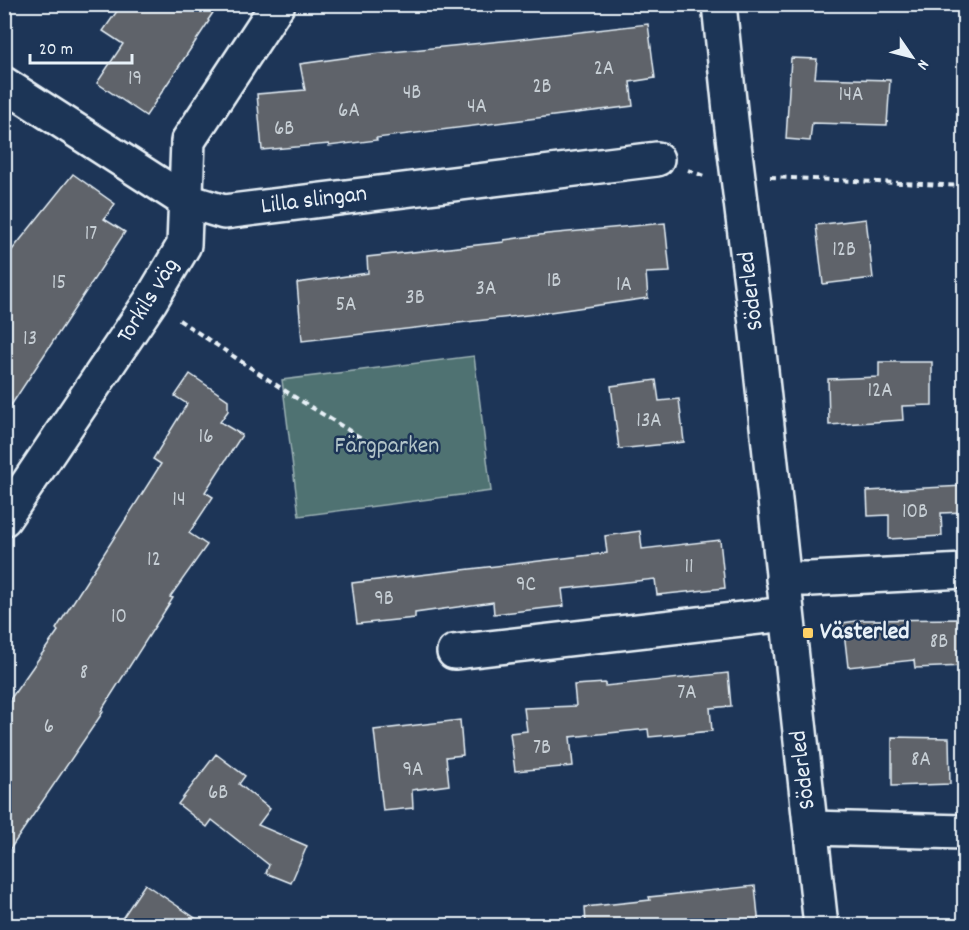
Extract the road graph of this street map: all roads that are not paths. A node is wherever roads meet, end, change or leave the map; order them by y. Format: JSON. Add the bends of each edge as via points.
{"nodes":[{"id":1,"x":278,"y":4,"type":"edge"},
{"id":2,"x":719,"y":4,"type":"edge"},
{"id":3,"x":4,"y":84,"type":"edge"},
{"id":4,"x":657,"y":159,"type":"road end"},
{"id":5,"x":184,"y":200,"type":"junction"},
{"id":6,"x":4,"y":519,"type":"edge"},
{"id":7,"x":964,"y":571,"type":"edge"},
{"id":8,"x":783,"y":579,"type":"junction"},
{"id":9,"x":786,"y":614,"type":"junction"},
{"id":10,"x":454,"y":652,"type":"dead end"},
{"id":11,"x":811,"y":828,"type":"junction"},
{"id":12,"x":964,"y":832,"type":"edge"},
{"id":13,"x":821,"y":926,"type":"edge"}],
"edges":[{"from":1,"to":5,"type":"street","name":"Torkils väg","via":[[188,141]]},
{"from":2,"to":8,"type":"street","name":"Söderled"},
{"from":3,"to":5,"type":"street","name":"Lilla slingan"},
{"from":4,"to":5,"type":"street","name":"Lilla slingan","via":[[224,212]]},
{"from":5,"to":6,"type":"street","name":"Torkils väg","via":[[184,245]]},
{"from":7,"to":8,"type":"street"},
{"from":8,"to":9,"type":"street","name":"Söderled"},
{"from":9,"to":10,"type":"street"},
{"from":9,"to":11,"type":"street","name":"Söderled"},
{"from":11,"to":12,"type":"street"},
{"from":11,"to":13,"type":"street","name":"Söderled"}]}
